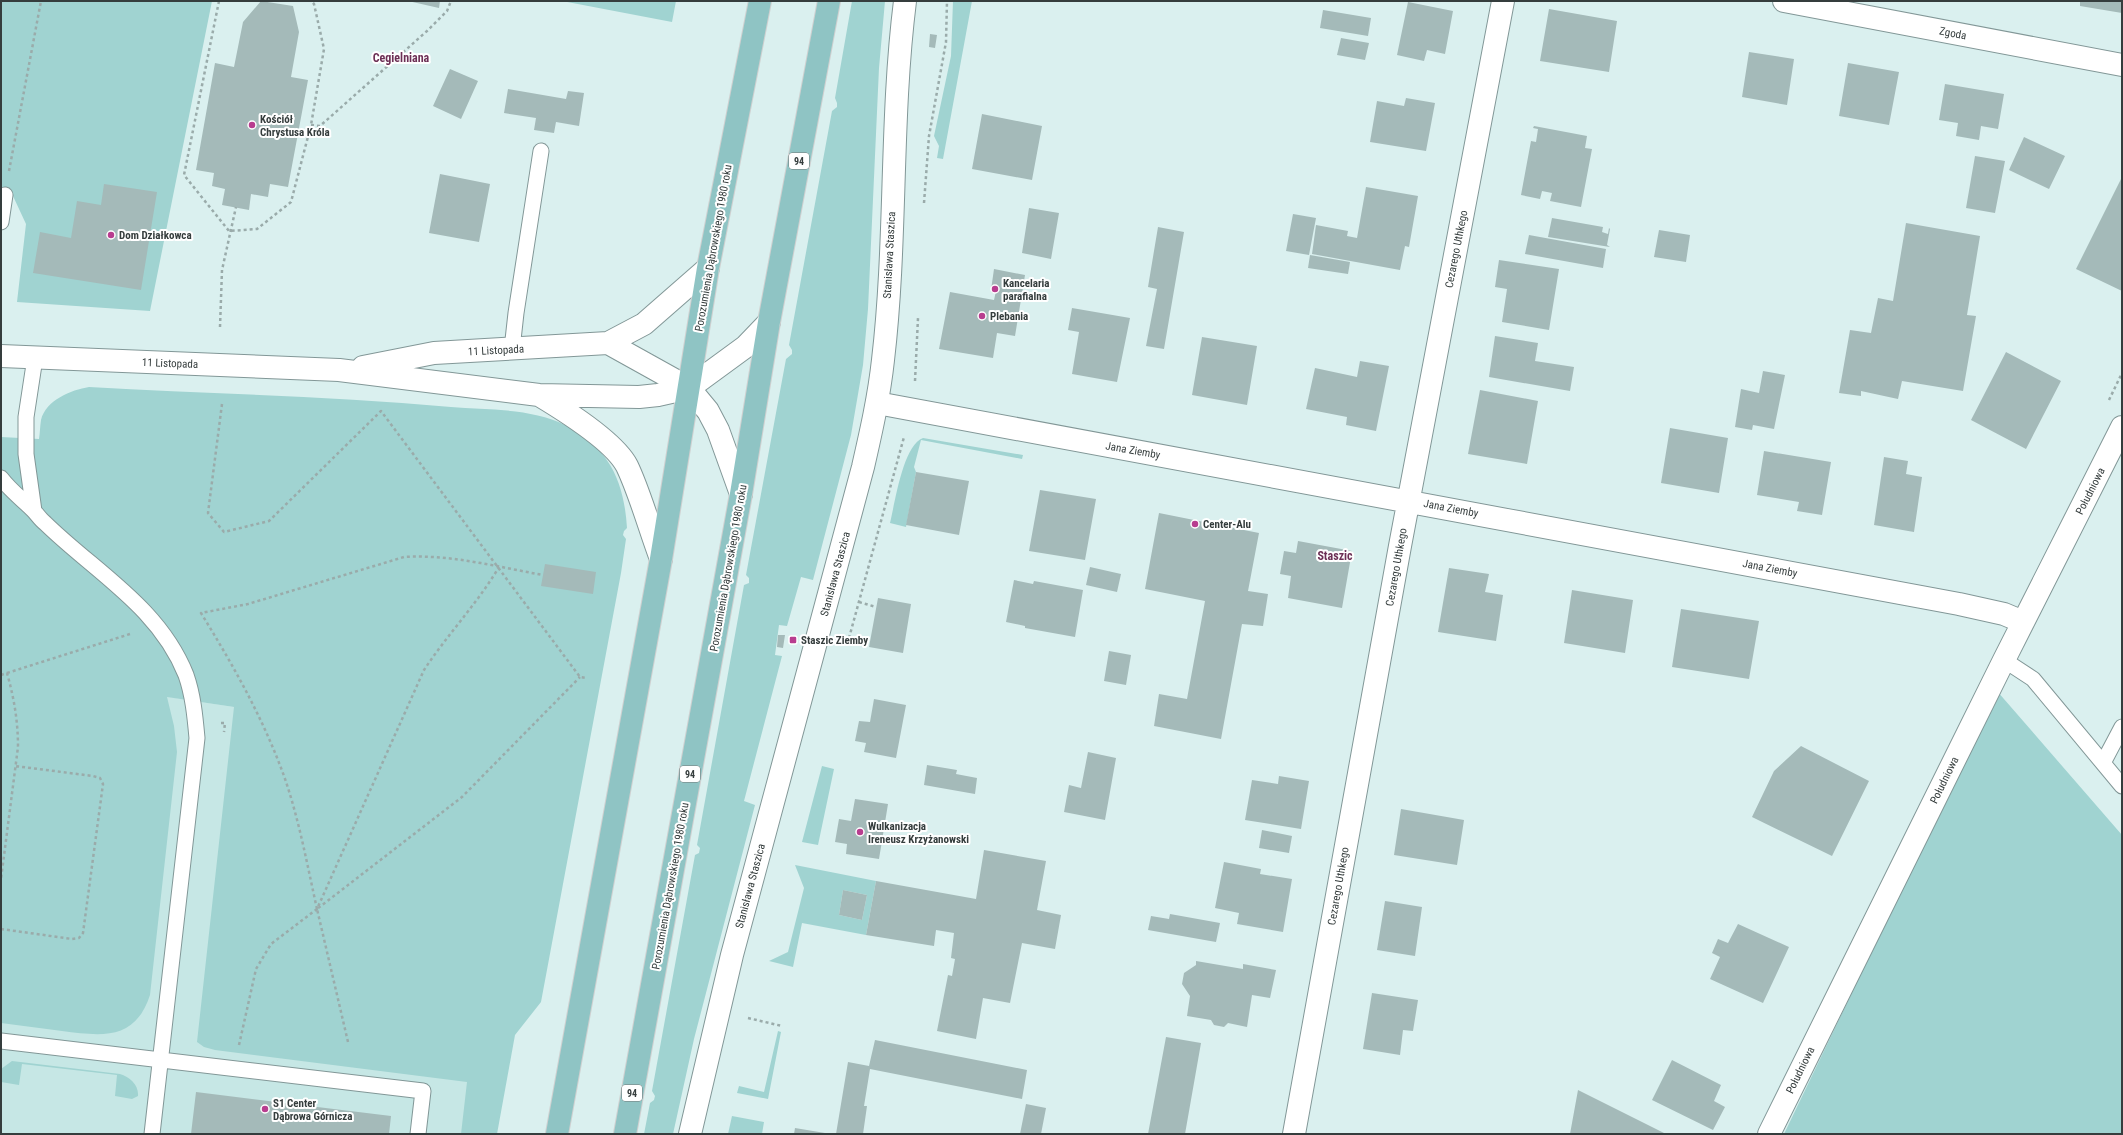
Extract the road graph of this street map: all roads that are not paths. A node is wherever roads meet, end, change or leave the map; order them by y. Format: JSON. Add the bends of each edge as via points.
{"nodes":[{"id":1,"x":760,"y":1,"type":"edge"},
{"id":2,"x":829,"y":1,"type":"edge"},
{"id":3,"x":905,"y":1,"type":"edge"},
{"id":4,"x":1503,"y":1,"type":"edge"},
{"id":5,"x":1784,"y":1,"type":"edge"},
{"id":6,"x":2122,"y":65,"type":"edge"},
{"id":7,"x":541,"y":151,"type":"dead end"},
{"id":8,"x":5,"y":195,"type":"road end"},
{"id":9,"x":1,"y":222,"type":"edge"},
{"id":10,"x":708,"y":268,"type":"junction"},
{"id":11,"x":769,"y":322,"type":"junction"},
{"id":12,"x":608,"y":343,"type":"junction"},
{"id":13,"x":512,"y":349,"type":"junction"},
{"id":14,"x":1,"y":356,"type":"edge"},
{"id":15,"x":35,"y":358,"type":"junction"},
{"id":16,"x":339,"y":370,"type":"junction"},
{"id":17,"x":689,"y":388,"type":"junction"},
{"id":18,"x":540,"y":395,"type":"junction"},
{"id":19,"x":877,"y":403,"type":"junction"},
{"id":20,"x":2122,"y":427,"type":"edge"},
{"id":21,"x":1,"y":478,"type":"edge"},
{"id":22,"x":741,"y":494,"type":"junction"},
{"id":23,"x":1409,"y":500,"type":"junction"},
{"id":24,"x":34,"y":511,"type":"junction"},
{"id":25,"x":661,"y":559,"type":"junction"},
{"id":26,"x":2023,"y":622,"type":"junction"},
{"id":27,"x":2004,"y":660,"type":"junction"},
{"id":28,"x":2122,"y":727,"type":"edge"},
{"id":29,"x":2103,"y":763,"type":"junction"},
{"id":30,"x":2122,"y":786,"type":"edge"},
{"id":31,"x":1,"y":1041,"type":"edge"},
{"id":32,"x":161,"y":1059,"type":"junction"},
{"id":33,"x":152,"y":1134,"type":"edge"},
{"id":34,"x":418,"y":1134,"type":"edge"},
{"id":35,"x":557,"y":1134,"type":"edge"},
{"id":36,"x":625,"y":1134,"type":"edge"},
{"id":37,"x":690,"y":1134,"type":"edge"},
{"id":38,"x":1294,"y":1134,"type":"edge"},
{"id":39,"x":1769,"y":1134,"type":"edge"}],
"edges":[{"from":1,"to":10,"type":"main road","name":"Porozumienia Dąbrowskiego 1980 roku"},
{"from":2,"to":11,"type":"main road","name":"Porozumienia Dąbrowskiego 1980 roku","number":"94"},
{"from":3,"to":19,"type":"street","name":"Stanisława Staszica","via":[[899,68],[886,328]]},
{"from":4,"to":23,"type":"street","name":"Cezarego Uthkego"},
{"from":5,"to":6,"type":"street","name":"Zgoda"},
{"from":7,"to":13,"type":"lane"},
{"from":8,"to":9,"type":"lane"},
{"from":10,"to":12,"type":"street","via":[[644,324]]},
{"from":10,"to":17,"type":"main road","name":"Porozumienia Dąbrowskiego 1980 roku"},
{"from":11,"to":17,"type":"street","via":[[745,347]]},
{"from":11,"to":22,"type":"main road","name":"Porozumienia Dąbrowskiego 1980 roku","number":"94"},
{"from":12,"to":13,"type":"street","name":"11 Listopada"},
{"from":12,"to":17,"type":"street"},
{"from":13,"to":16,"type":"street","name":"11 Listopada","via":[[434,353]]},
{"from":14,"to":15,"type":"street","name":"11 Listopada"},
{"from":15,"to":16,"type":"street","name":"11 Listopada"},
{"from":15,"to":24,"type":"lane","via":[[26,417],[26,454]]},
{"from":16,"to":18,"type":"street","name":"11 Listopada"},
{"from":17,"to":18,"type":"street","name":"11 Listopada","via":[[639,397]]},
{"from":17,"to":22,"type":"street","via":[[708,411],[718,430]]},
{"from":17,"to":25,"type":"main road","name":"Porozumienia Dąbrowskiego 1980 roku"},
{"from":18,"to":25,"type":"street","via":[[584,424],[609,445],[626,465]]},
{"from":19,"to":23,"type":"street","name":"Jana Ziemby"},
{"from":19,"to":37,"type":"street","name":"Stanisława Staszica","via":[[857,490],[732,955]]},
{"from":20,"to":26,"type":"street","name":"Południowa"},
{"from":21,"to":24,"type":"lane"},
{"from":22,"to":36,"type":"main road","name":"Porozumienia Dąbrowskiego 1980 roku","number":"94"},
{"from":23,"to":26,"type":"street","name":"Jana Ziemby","via":[[1959,604],[2004,614]]},
{"from":23,"to":38,"type":"street","name":"Cezarego Uthkego"},
{"from":24,"to":32,"type":"lane","via":[[44,523],[132,598],[157,626],[169,641],[186,675],[194,704],[197,738]]},
{"from":25,"to":35,"type":"main road","name":"Porozumienia Dąbrowskiego 1980 roku"},
{"from":26,"to":27,"type":"street","name":"Południowa"},
{"from":27,"to":29,"type":"lane","via":[[2033,679]]},
{"from":27,"to":39,"type":"street","name":"Południowa"},
{"from":28,"to":29,"type":"lane"},
{"from":29,"to":30,"type":"lane"},
{"from":31,"to":32,"type":"lane"},
{"from":32,"to":33,"type":"lane"},
{"from":32,"to":34,"type":"lane","via":[[423,1091]]}]}
